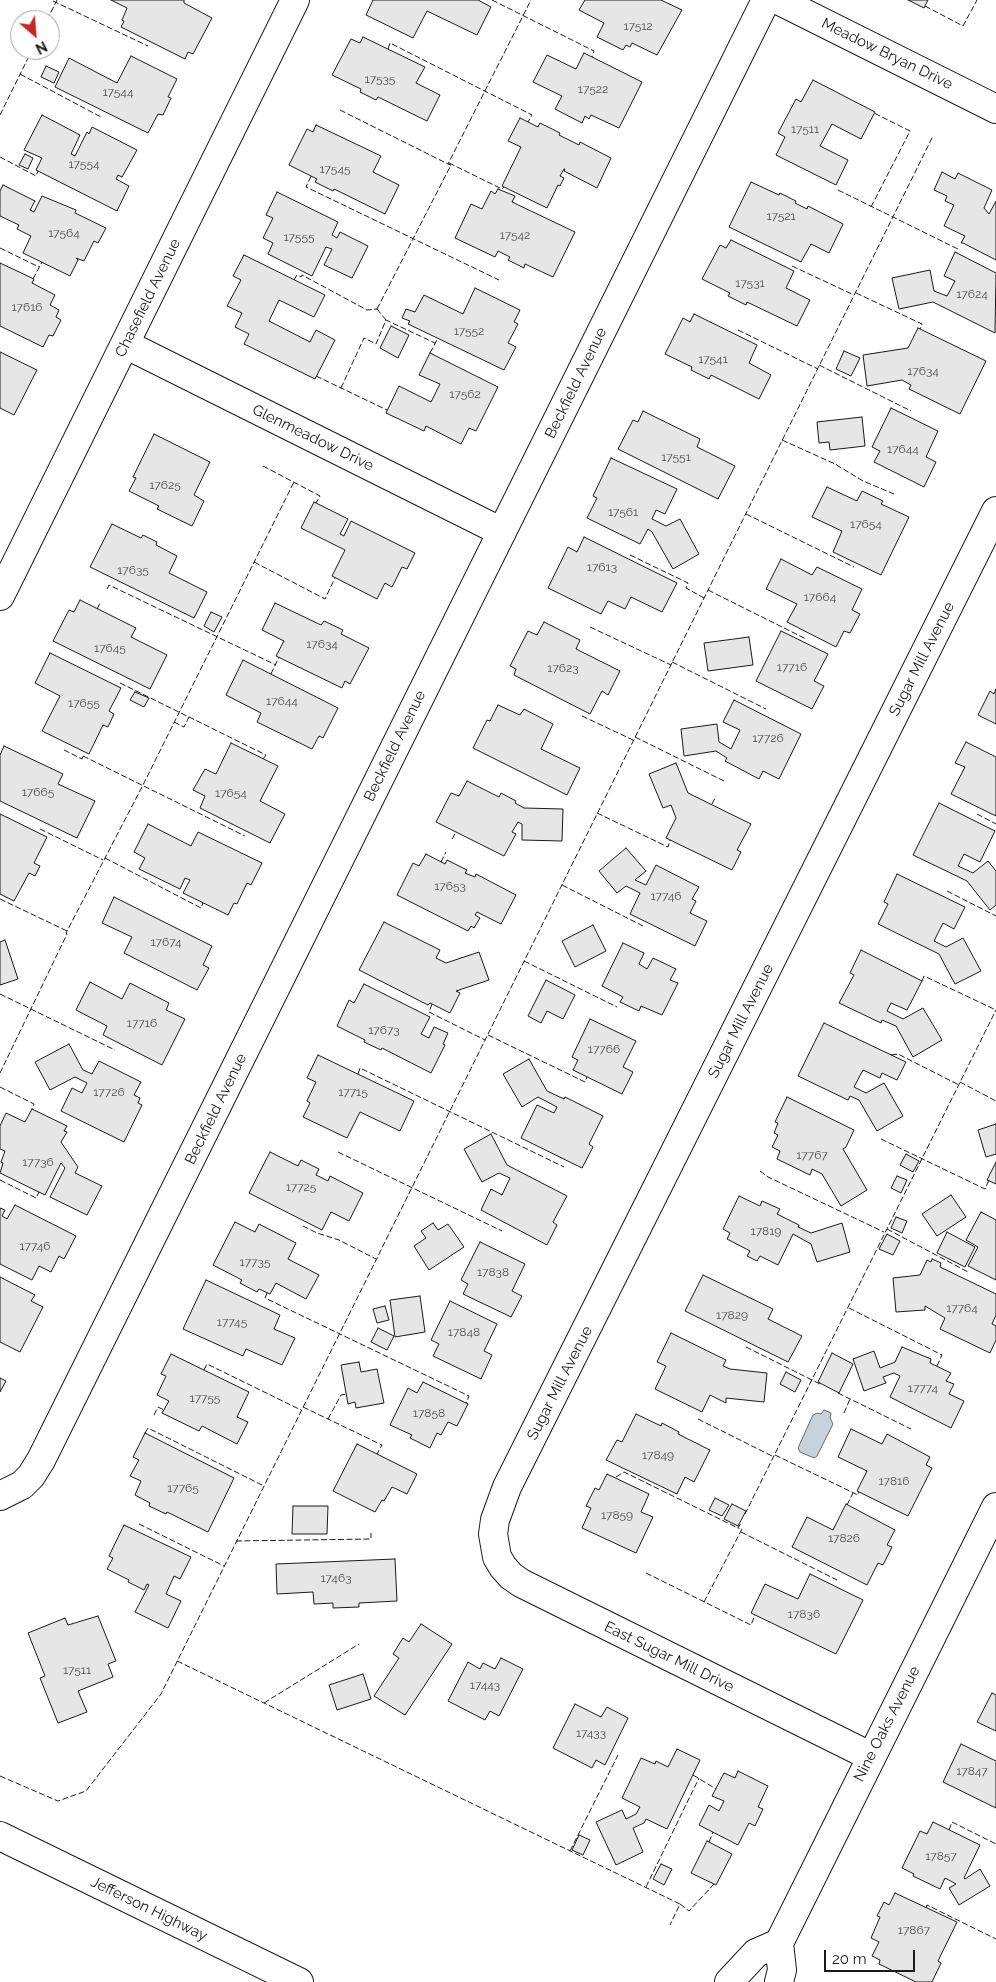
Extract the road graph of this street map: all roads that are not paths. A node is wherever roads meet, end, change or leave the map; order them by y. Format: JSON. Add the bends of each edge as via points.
{"nodes":[{"id":1,"x":295,"y":0,"type":"edge"},
{"id":2,"x":766,"y":0,"type":"edge"},
{"id":3,"x":778,"y":0,"type":"edge"},
{"id":4,"x":996,"y":109,"type":"edge"},
{"id":5,"x":125,"y":344,"type":"junction"},
{"id":6,"x":996,"y":511,"type":"edge"},
{"id":7,"x":502,"y":532,"type":"junction"},
{"id":8,"x":0,"y":596,"type":"edge"},
{"id":9,"x":9,"y":1492,"type":"edge"},
{"id":10,"x":996,"y":1507,"type":"edge"},
{"id":11,"x":494,"y":1534,"type":"joint"},
{"id":12,"x":870,"y":1756,"type":"junction"},
{"id":13,"x":0,"y":1836,"type":"edge"},
{"id":14,"x":779,"y":1942,"type":"junction"},
{"id":15,"x":299,"y":1982,"type":"edge"},
{"id":16,"x":729,"y":1982,"type":"edge"},
{"id":17,"x":779,"y":1982,"type":"edge"}],
"edges":[{"from":1,"to":5,"type":"street","name":"Chasefield Avenue"},
{"from":2,"to":7,"type":"street","name":"Beckfield Avenue"},
{"from":3,"to":4,"type":"street","name":"Meadow Bryan Drive"},
{"from":5,"to":7,"type":"street","name":"Glenmeadow Drive"},
{"from":5,"to":8,"type":"street","name":"Chasefield Avenue"},
{"from":6,"to":11,"type":"street","name":"Sugar Mill Avenue","via":[[507,1487],[495,1520]]},
{"from":7,"to":9,"type":"street","name":"Beckfield Avenue","via":[[41,1460],[31,1476]]},
{"from":10,"to":12,"type":"street","name":"Nine Oaks Avenue"},
{"from":11,"to":12,"type":"street","name":"East Sugar Mill Drive","via":[[497,1557],[510,1576],[521,1583]]},
{"from":12,"to":14,"type":"street","name":"Nine Oaks Avenue"},
{"from":13,"to":15,"type":"street","name":"Jefferson Highway"},
{"from":14,"to":16,"type":"street","via":[[756,1953]]},
{"from":14,"to":17,"type":"street","via":[[782,1970]]}]}
